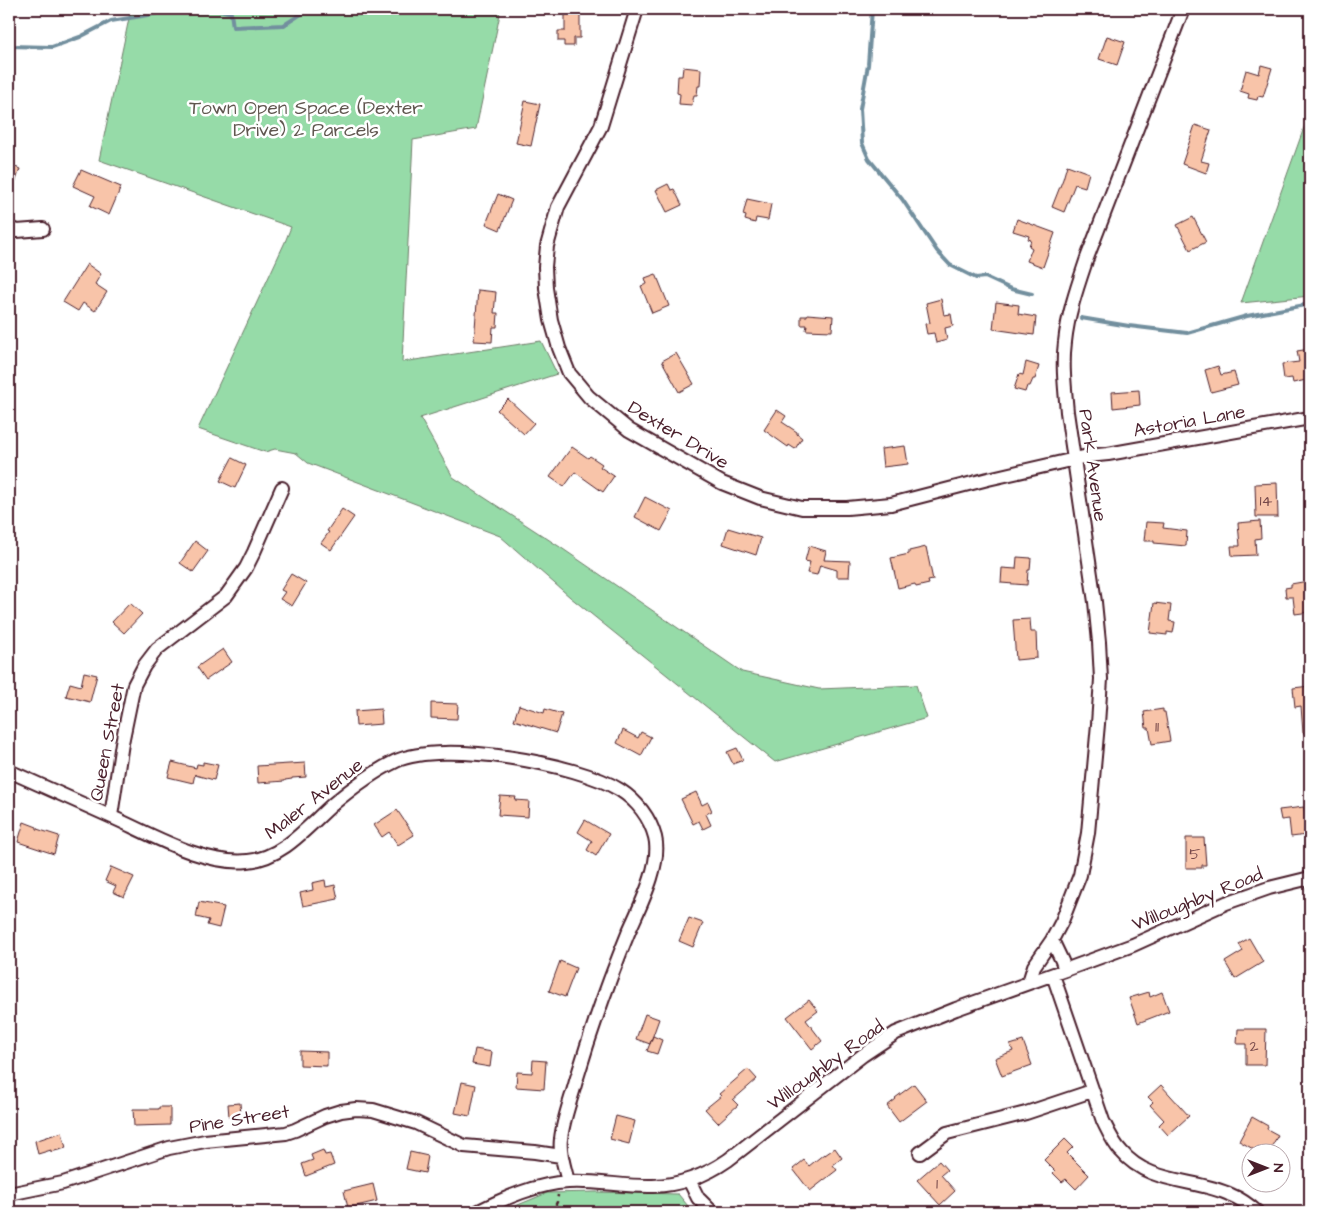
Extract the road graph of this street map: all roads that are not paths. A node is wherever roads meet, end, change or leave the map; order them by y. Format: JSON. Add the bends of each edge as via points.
{"nodes":[{"id":1,"x":637,"y":9,"type":"edge"},
{"id":2,"x":1183,"y":9,"type":"edge"},
{"id":3,"x":9,"y":228,"type":"edge"},
{"id":4,"x":43,"y":230,"type":"dead end"},
{"id":5,"x":1310,"y":418,"type":"edge"},
{"id":6,"x":1074,"y":460,"type":"junction"},
{"id":7,"x":282,"y":488,"type":"dead end"},
{"id":8,"x":9,"y":771,"type":"edge"},
{"id":9,"x":111,"y":816,"type":"junction"},
{"id":10,"x":1310,"y":878,"type":"edge"},
{"id":11,"x":1052,"y":940,"type":"junction"},
{"id":12,"x":1059,"y":972,"type":"junction"},
{"id":13,"x":1029,"y":982,"type":"junction"},
{"id":14,"x":1092,"y":1091,"type":"junction"},
{"id":15,"x":920,"y":1153,"type":"dead end"},
{"id":16,"x":561,"y":1156,"type":"junction"},
{"id":17,"x":689,"y":1180,"type":"junction"},
{"id":18,"x":564,"y":1182,"type":"junction"},
{"id":19,"x":9,"y":1194,"type":"edge"},
{"id":20,"x":477,"y":1212,"type":"edge"},
{"id":21,"x":712,"y":1212,"type":"edge"},
{"id":22,"x":1257,"y":1212,"type":"edge"}],
"edges":[{"from":1,"to":6,"type":"street","name":"Dexter Drive","via":[[601,126],[558,207],[547,246],[546,288],[551,320],[569,373],[590,397],[629,430],[722,483],[760,498],[802,508],[891,504]]},
{"from":2,"to":6,"type":"street","name":"Park Avenue","via":[[1075,293],[1064,360]]},
{"from":3,"to":4,"type":"street","via":[[17,231]]},
{"from":5,"to":6,"type":"street","name":"Astoria Lane"},
{"from":6,"to":11,"type":"street","name":"Park Avenue","via":[[1095,602],[1100,679],[1094,780],[1084,856],[1071,900]]},
{"from":7,"to":9,"type":"street","name":"Queen Street","via":[[246,568],[226,596],[157,649],[134,685]]},
{"from":8,"to":9,"type":"street","name":"Maler Avenue"},
{"from":9,"to":16,"type":"street","name":"Maler Avenue","via":[[189,851],[217,860],[247,862],[277,851],[358,783],[384,767],[414,755],[510,757],[586,775],[619,790],[646,817],[655,838],[656,858],[612,971],[580,1068],[560,1141]]},
{"from":10,"to":12,"type":"street","name":"Willoughby Road","via":[[1226,903],[1133,945]]},
{"from":11,"to":12,"type":"street","via":[[1060,956]]},
{"from":11,"to":13,"type":"street","name":"Park Avenue","via":[[1034,966]]},
{"from":12,"to":13,"type":"street","name":"Willoughby Road"},
{"from":12,"to":14,"type":"street"},
{"from":13,"to":17,"type":"street","name":"Willoughby Road","via":[[896,1034],[863,1055],[728,1160]]},
{"from":14,"to":15,"type":"street","via":[[1026,1113],[947,1132]]},
{"from":14,"to":22,"type":"street","via":[[1112,1138],[1130,1160],[1163,1177],[1230,1194]]},
{"from":16,"to":18,"type":"street","name":"Maler Avenue"},
{"from":16,"to":19,"type":"street","name":"Pine Street","via":[[464,1146],[416,1123],[373,1110],[356,1109],[325,1116],[286,1133],[169,1148],[63,1183]]},
{"from":17,"to":18,"type":"street","name":"Willoughby Road","via":[[652,1186]]},
{"from":17,"to":21,"type":"street","via":[[698,1198]]},
{"from":18,"to":20,"type":"street","name":"Willoughby Road","via":[[527,1191]]}]}
